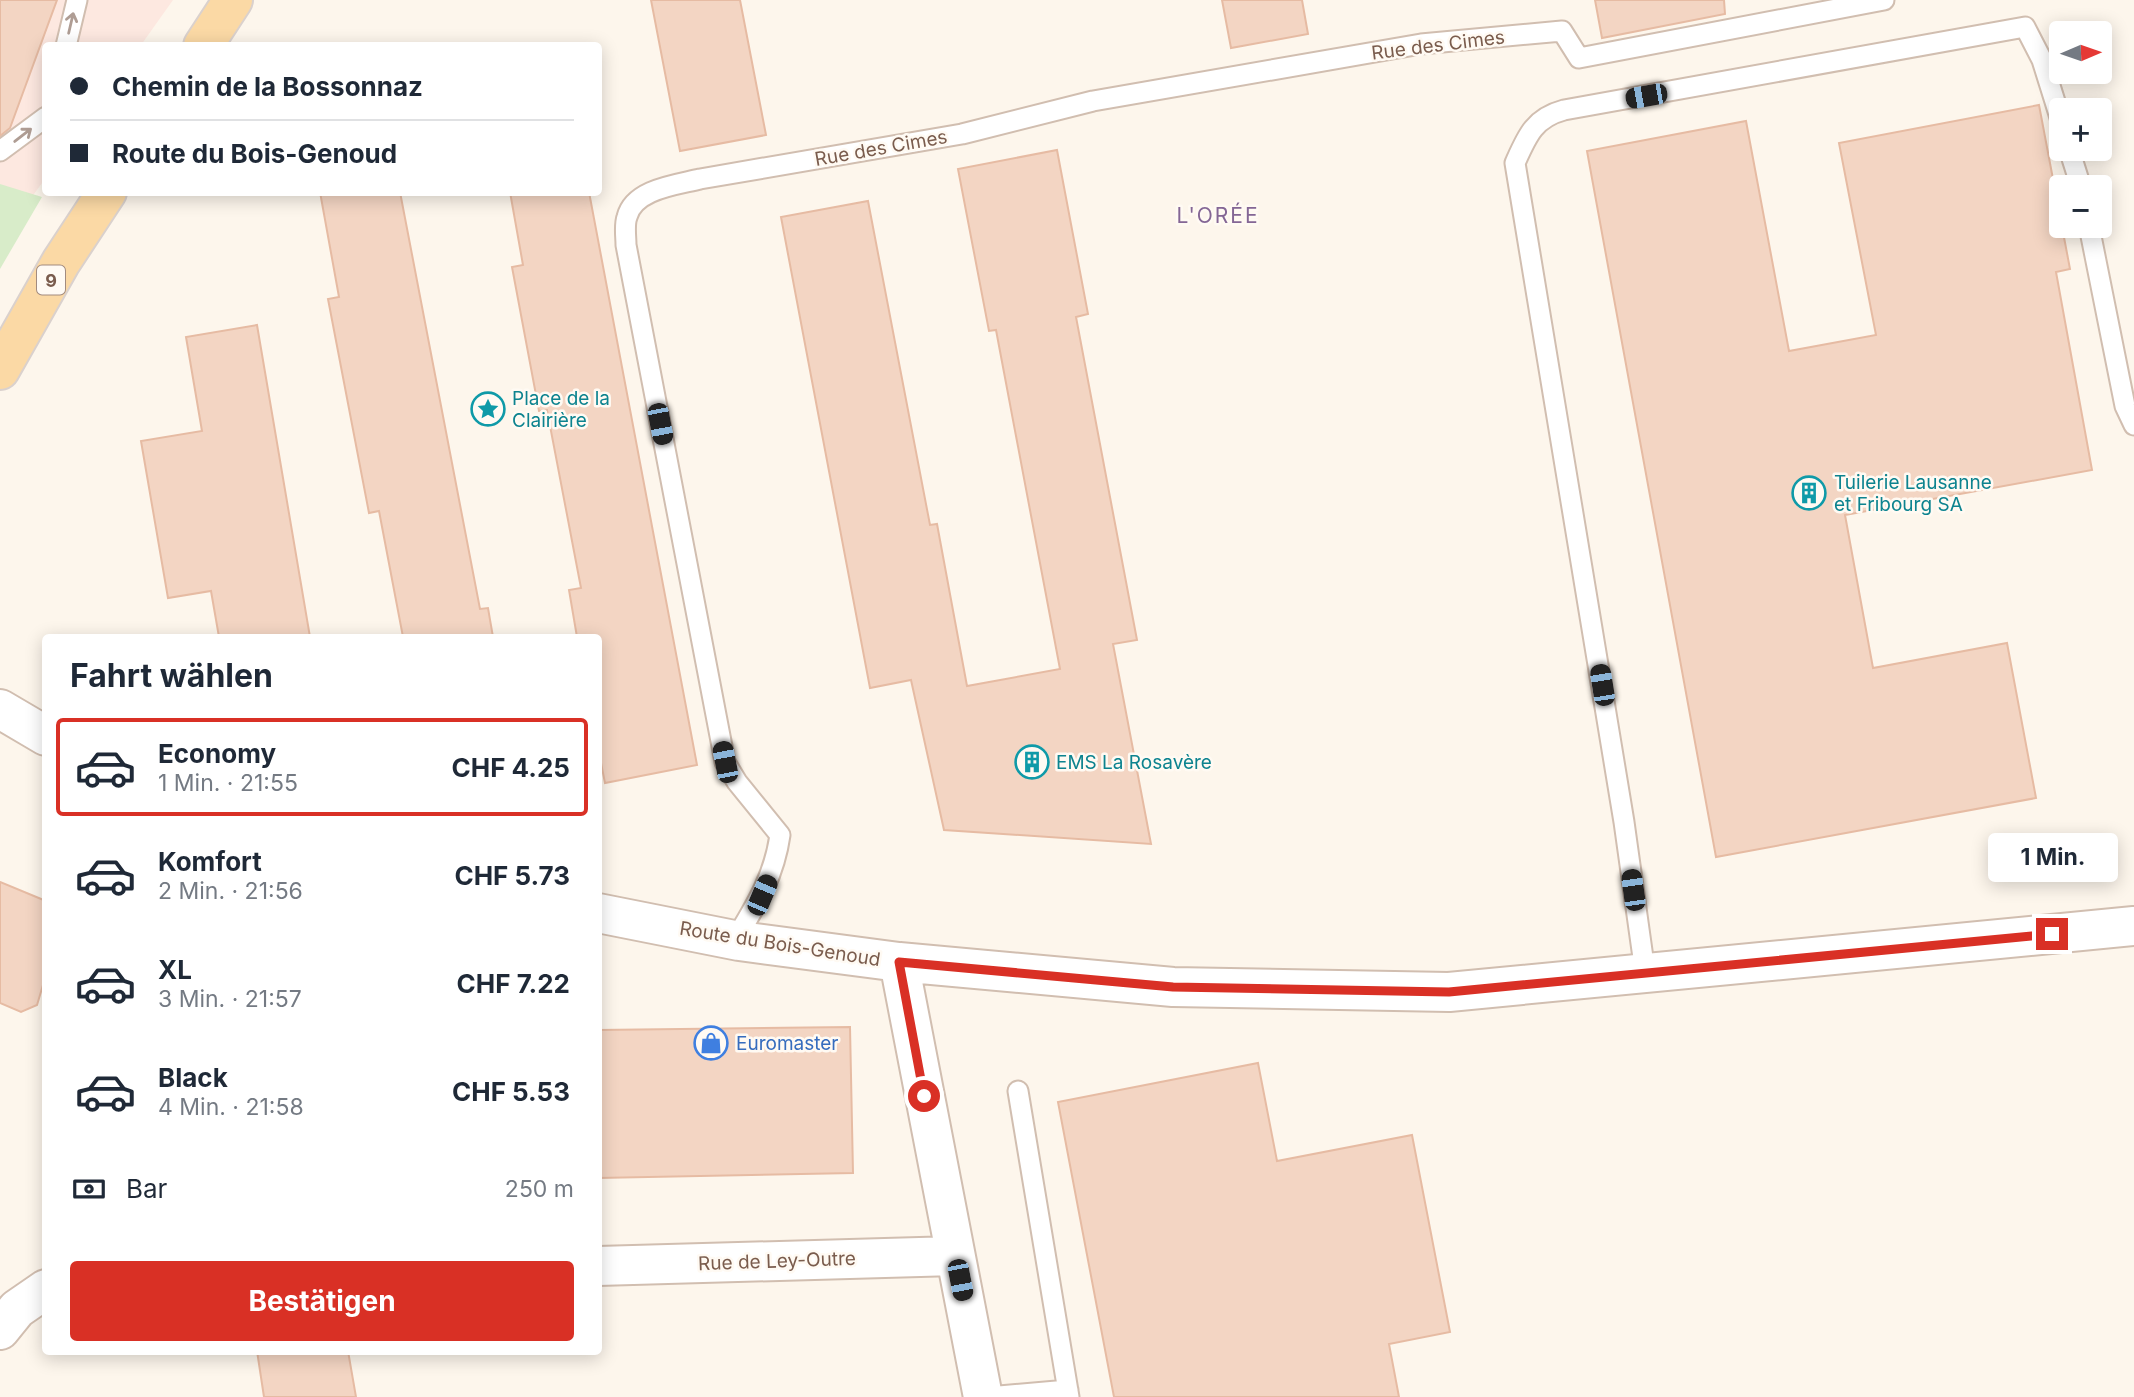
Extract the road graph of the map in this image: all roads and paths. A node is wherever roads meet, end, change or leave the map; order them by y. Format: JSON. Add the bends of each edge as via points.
{"nodes":[{"id":1,"x":78,"y":0,"type":"edge"},
{"id":2,"x":233,"y":0,"type":"edge"},
{"id":3,"x":1884,"y":0,"type":"edge"},
{"id":4,"x":67,"y":42,"type":"edge"},
{"id":5,"x":206,"y":42,"type":"edge"},
{"id":6,"x":2054,"y":98,"type":"edge"},
{"id":7,"x":42,"y":120,"type":"edge"},
{"id":8,"x":0,"y":151,"type":"edge"},
{"id":9,"x":104,"y":196,"type":"edge"},
{"id":10,"x":2091,"y":238,"type":"edge"},
{"id":11,"x":0,"y":370,"type":"edge"},
{"id":12,"x":2134,"y":425,"type":"edge"},
{"id":13,"x":0,"y":709,"type":"edge"},
{"id":14,"x":42,"y":734,"type":"edge"},
{"id":15,"x":602,"y":914,"type":"edge"},
{"id":16,"x":2134,"y":926,"type":"edge"},
{"id":17,"x":734,"y":940,"type":"junction"},
{"id":18,"x":899,"y":962,"type":"junction"},
{"id":19,"x":1645,"y":972,"type":"junction"},
{"id":20,"x":1018,"y":1091,"type":"dead end"},
{"id":21,"x":956,"y":1256,"type":"junction"},
{"id":22,"x":602,"y":1266,"type":"edge"},
{"id":23,"x":42,"y":1292,"type":"edge"},
{"id":24,"x":0,"y":1330,"type":"edge"},
{"id":25,"x":1069,"y":1394,"type":"edge"},
{"id":26,"x":986,"y":1397,"type":"edge"}],
"edges":[{"from":4,"to":1,"type":"lane","one_way":true},
{"from":2,"to":5,"type":"main road"},
{"from":3,"to":17,"type":"lane","name":"Rue des Cimes","via":[[1579,58],[1562,31],[1422,44],[1093,101],[962,134],[700,179],[641,197],[627,215],[626,245],[725,762],[780,835],[777,862]]},
{"from":6,"to":19,"type":"lane","via":[[2025,27],[1564,110],[1545,115],[1526,137],[1515,163]]},
{"from":8,"to":7,"type":"lane","one_way":true},
{"from":9,"to":11,"type":"main road","number":"9"},
{"from":10,"to":12,"type":"lane","via":[[2125,406]]},
{"from":13,"to":14,"type":"street"},
{"from":15,"to":17,"type":"street","name":"Route du Bois-Genoud"},
{"from":16,"to":19,"type":"street","name":"Route du Bois-Genoud"},
{"from":17,"to":18,"type":"street","name":"Route du Bois-Genoud"},
{"from":18,"to":19,"type":"street","name":"Route du Bois-Genoud","via":[[1173,987],[1435,992]]},
{"from":18,"to":21,"type":"street"},
{"from":20,"to":25,"type":"lane"},
{"from":21,"to":22,"type":"street","name":"Rue de Ley-Outre"},
{"from":21,"to":26,"type":"street"},
{"from":23,"to":24,"type":"street","via":[[17,1309]]},
{"from":25,"to":26,"type":"lane"}]}
